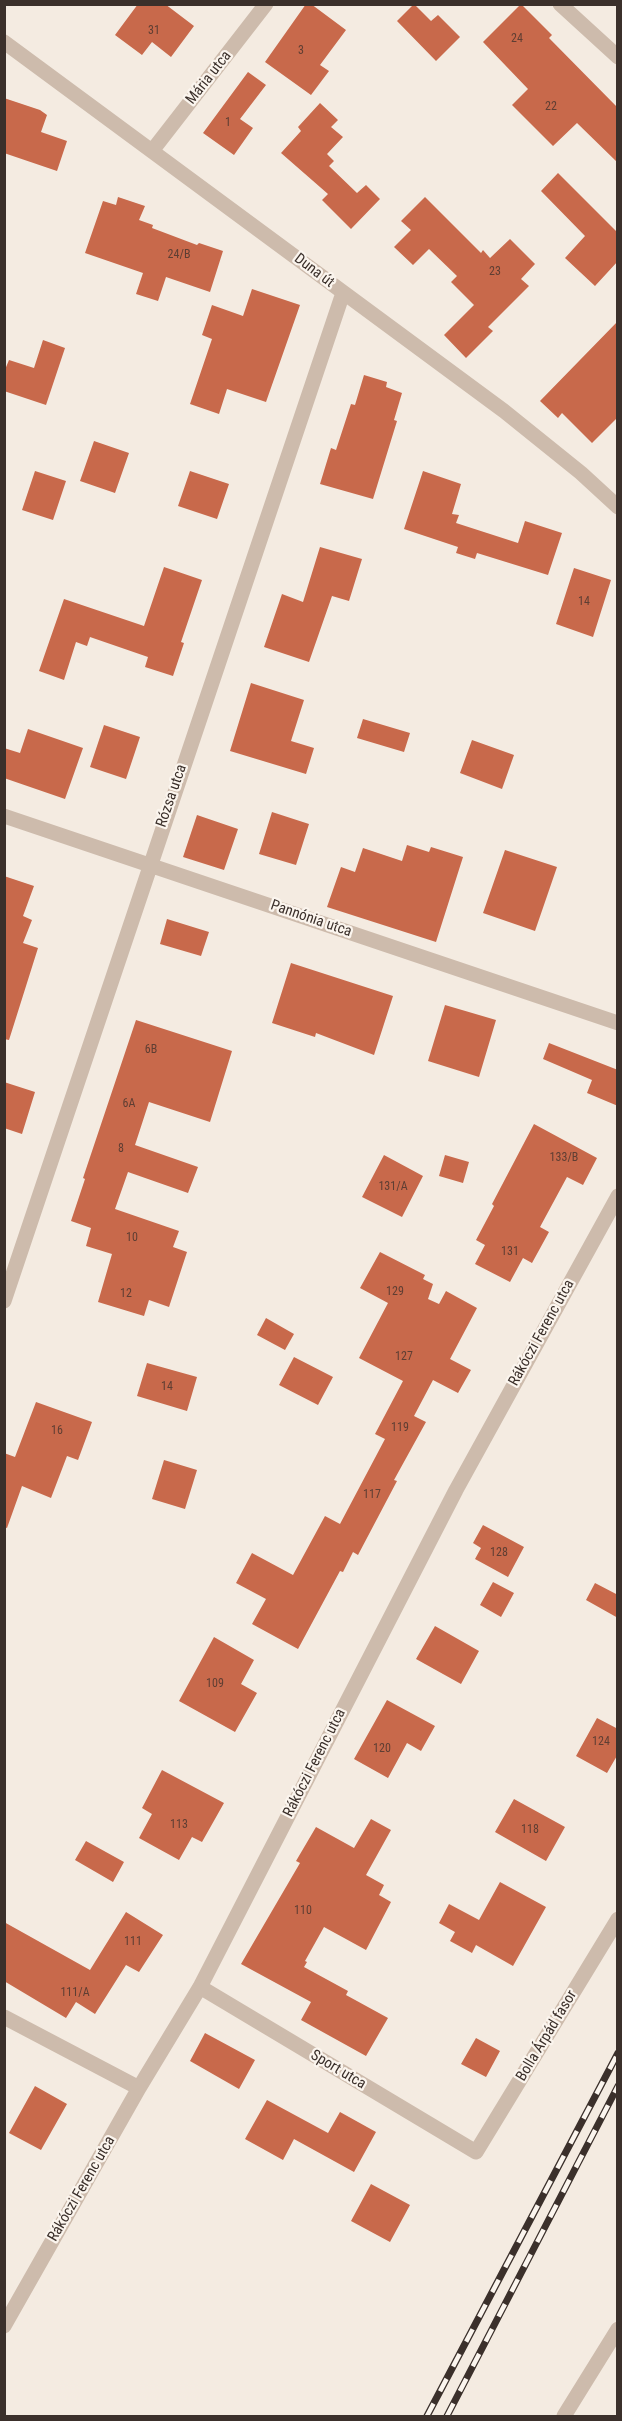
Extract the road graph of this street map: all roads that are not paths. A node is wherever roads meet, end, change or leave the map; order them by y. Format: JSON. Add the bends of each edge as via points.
{"nodes":[{"id":1,"x":266,"y":4,"type":"edge"},
{"id":2,"x":560,"y":4,"type":"edge"},
{"id":3,"x":4,"y":42,"type":"edge"},
{"id":4,"x":618,"y":57,"type":"edge"},
{"id":5,"x":152,"y":151,"type":"junction"},
{"id":6,"x":343,"y":293,"type":"junction"},
{"id":7,"x":618,"y":507,"type":"edge"},
{"id":8,"x":4,"y":816,"type":"edge"},
{"id":9,"x":150,"y":863,"type":"junction"},
{"id":10,"x":618,"y":1023,"type":"edge"},
{"id":11,"x":618,"y":1196,"type":"edge"},
{"id":12,"x":4,"y":1301,"type":"edge"},
{"id":13,"x":618,"y":1919,"type":"edge"},
{"id":14,"x":200,"y":1987,"type":"junction"},
{"id":15,"x":4,"y":2017,"type":"edge"},
{"id":16,"x":139,"y":2088,"type":"junction"},
{"id":17,"x":476,"y":2152,"type":"joint"},
{"id":18,"x":4,"y":2326,"type":"edge"},
{"id":19,"x":618,"y":2329,"type":"edge"},
{"id":20,"x":564,"y":2416,"type":"edge"}],
"edges":[{"from":1,"to":5,"type":"street","name":"Mária utca"},
{"from":2,"to":4,"type":"street"},
{"from":3,"to":5,"type":"street","name":"Duna út"},
{"from":5,"to":6,"type":"street","name":"Duna út"},
{"from":6,"to":7,"type":"street","name":"Duna út","via":[[504,411]]},
{"from":6,"to":9,"type":"street","name":"Rózsa utca"},
{"from":8,"to":9,"type":"street","name":"Pannónia utca"},
{"from":9,"to":10,"type":"street","name":"Pannónia utca"},
{"from":9,"to":12,"type":"street","name":"Rózsa utca"},
{"from":11,"to":14,"type":"street","name":"Rákóczi Ferenc utca","via":[[456,1490]]},
{"from":13,"to":17,"type":"street","name":"Bolla Árpád fasor"},
{"from":14,"to":16,"type":"street","name":"Rákóczi Ferenc utca"},
{"from":14,"to":17,"type":"street","name":"Sport utca"},
{"from":15,"to":16,"type":"street"},
{"from":16,"to":18,"type":"street","name":"Rákóczi Ferenc utca"},
{"from":19,"to":20,"type":"street"}]}
